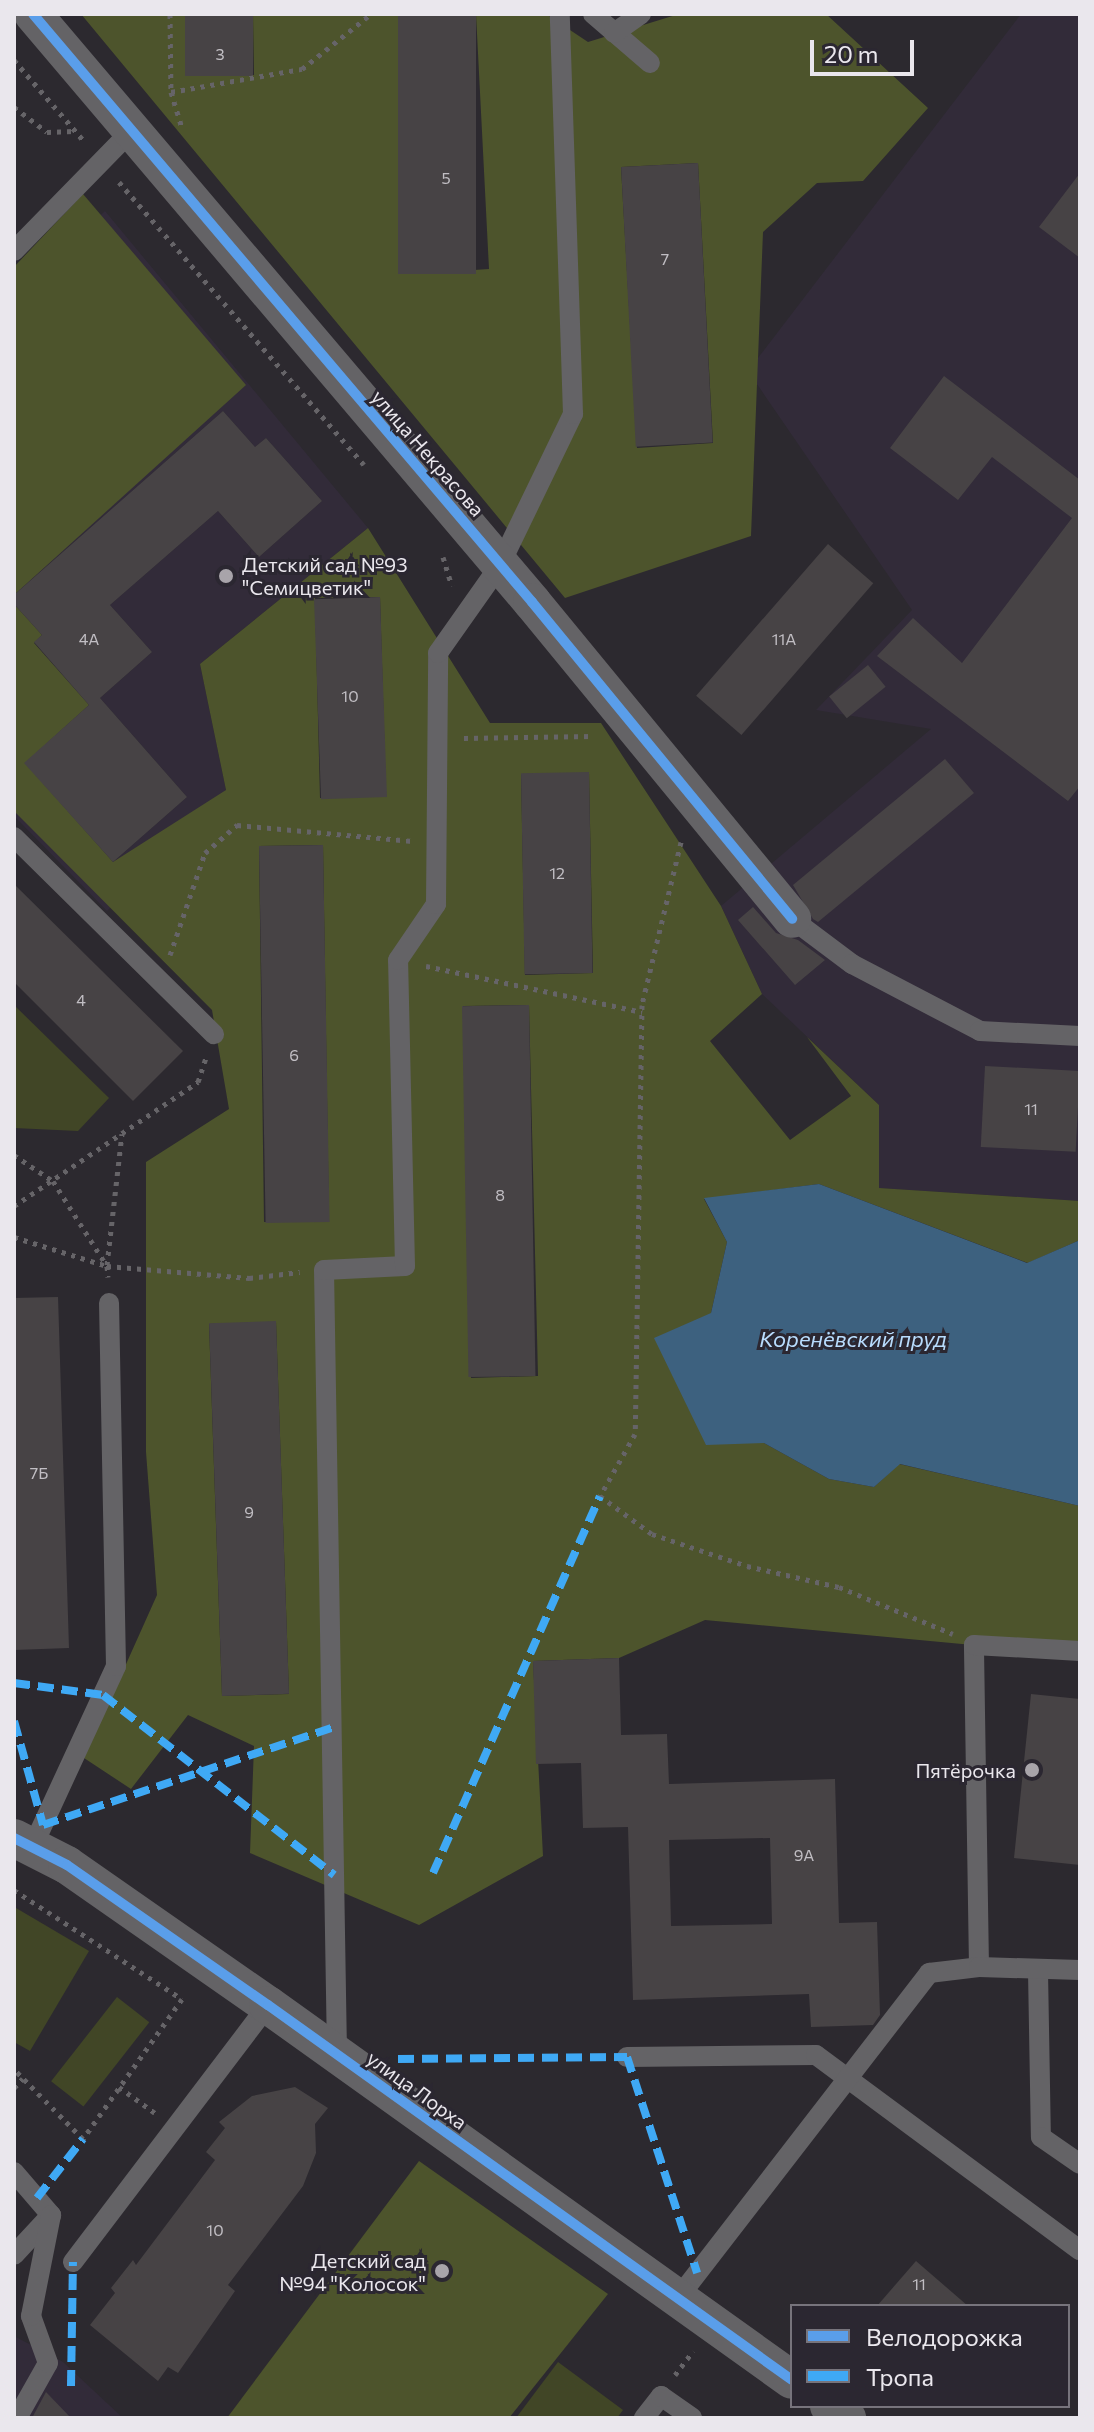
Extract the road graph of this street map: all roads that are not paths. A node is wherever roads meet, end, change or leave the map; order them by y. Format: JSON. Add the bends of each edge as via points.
{"nodes":[{"id":1,"x":33,"y":14,"type":"edge"},
{"id":2,"x":560,"y":14,"type":"edge"},
{"id":3,"x":593,"y":14,"type":"edge"},
{"id":4,"x":641,"y":14,"type":"edge"},
{"id":5,"x":614,"y":33,"type":"junction"},
{"id":6,"x":650,"y":63,"type":"dead end"},
{"id":7,"x":129,"y":133,"type":"junction"},
{"id":8,"x":14,"y":251,"type":"edge"},
{"id":9,"x":500,"y":565,"type":"junction"},
{"id":10,"x":14,"y":837,"type":"edge"},
{"id":11,"x":792,"y":919,"type":"joint"},
{"id":12,"x":214,"y":1034,"type":"road end"},
{"id":13,"x":1080,"y":1036,"type":"edge"},
{"id":14,"x":109,"y":1303,"type":"road end"},
{"id":15,"x":1080,"y":1651,"type":"edge"},
{"id":16,"x":23,"y":1843,"type":"edge"},
{"id":17,"x":979,"y":1967,"type":"junction"},
{"id":18,"x":1080,"y":1970,"type":"edge"},
{"id":19,"x":1038,"y":1971,"type":"junction"},
{"id":20,"x":268,"y":2005,"type":"junction"},
{"id":21,"x":337,"y":2053,"type":"junction"},
{"id":22,"x":627,"y":2057,"type":"dead end"},
{"id":23,"x":850,"y":2078,"type":"junction"},
{"id":24,"x":1080,"y":2164,"type":"edge"},
{"id":25,"x":14,"y":2172,"type":"edge"},
{"id":26,"x":51,"y":2215,"type":"junction"},
{"id":27,"x":1080,"y":2250,"type":"edge"},
{"id":28,"x":14,"y":2255,"type":"edge"},
{"id":29,"x":73,"y":2262,"type":"dead end"},
{"id":30,"x":678,"y":2298,"type":"junction"},
{"id":31,"x":790,"y":2379,"type":"edge"},
{"id":32,"x":17,"y":2418,"type":"edge"},
{"id":33,"x":644,"y":2418,"type":"edge"},
{"id":34,"x":692,"y":2418,"type":"edge"}],
"edges":[{"from":1,"to":7,"type":"street","name":"улица Некрасова"},
{"from":2,"to":9,"type":"lane","via":[[573,414]]},
{"from":3,"to":5,"type":"lane"},
{"from":4,"to":5,"type":"lane"},
{"from":5,"to":6,"type":"lane"},
{"from":7,"to":8,"type":"lane"},
{"from":7,"to":9,"type":"street","name":"улица Некрасова"},
{"from":9,"to":11,"type":"street","name":"улица Некрасова"},
{"from":9,"to":21,"type":"lane","via":[[438,653],[436,904],[398,960],[405,1266],[324,1270]]},
{"from":10,"to":12,"type":"lane"},
{"from":11,"to":13,"type":"lane","via":[[852,964],[980,1031]]},
{"from":14,"to":16,"type":"lane","via":[[116,1666]]},
{"from":15,"to":17,"type":"lane","via":[[974,1645]]},
{"from":16,"to":20,"type":"street","name":"улица Лорха","via":[[67,1865]]},
{"from":17,"to":19,"type":"lane"},
{"from":17,"to":23,"type":"lane","via":[[929,1973]]},
{"from":18,"to":19,"type":"lane"},
{"from":19,"to":24,"type":"lane","via":[[1041,2137]]},
{"from":20,"to":21,"type":"street","name":"улица Лорха"},
{"from":20,"to":29,"type":"lane"},
{"from":21,"to":30,"type":"street","name":"улица Лорха"},
{"from":22,"to":23,"type":"lane","via":[[816,2055]]},
{"from":23,"to":27,"type":"lane"},
{"from":23,"to":30,"type":"lane"},
{"from":25,"to":26,"type":"lane"},
{"from":26,"to":28,"type":"lane"},
{"from":26,"to":32,"type":"lane","via":[[31,2316],[48,2363]]},
{"from":30,"to":31,"type":"street","name":"улица Лорха"},
{"from":33,"to":34,"type":"lane","via":[[661,2396]]}]}
